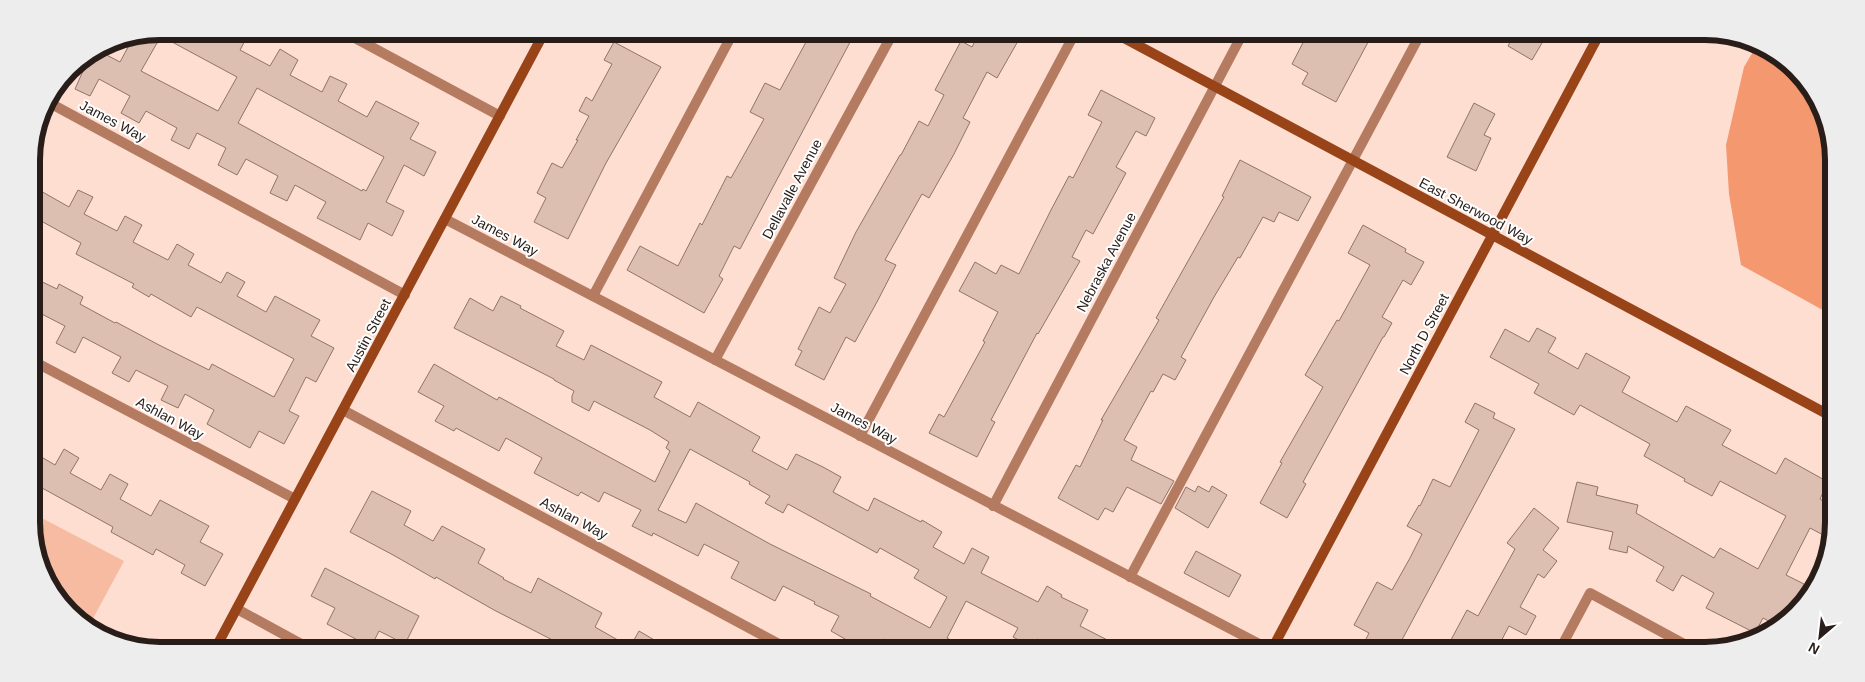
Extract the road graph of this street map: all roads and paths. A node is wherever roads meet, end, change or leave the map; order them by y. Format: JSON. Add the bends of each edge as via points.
{"nodes":[{"id":1,"x":359,"y":40,"type":"edge"},
{"id":2,"x":540,"y":40,"type":"edge"},
{"id":3,"x":729,"y":40,"type":"edge"},
{"id":4,"x":889,"y":40,"type":"edge"},
{"id":5,"x":1071,"y":40,"type":"edge"},
{"id":6,"x":1128,"y":40,"type":"edge"},
{"id":7,"x":1239,"y":40,"type":"edge"},
{"id":8,"x":1417,"y":40,"type":"edge"},
{"id":9,"x":1596,"y":40,"type":"edge"},
{"id":10,"x":1214,"y":87,"type":"junction"},
{"id":11,"x":53,"y":105,"type":"edge"},
{"id":12,"x":500,"y":116,"type":"junction"},
{"id":13,"x":1353,"y":161,"type":"junction"},
{"id":14,"x":445,"y":219,"type":"junction"},
{"id":15,"x":1492,"y":235,"type":"junction"},
{"id":16,"x":404,"y":295,"type":"junction"},
{"id":17,"x":593,"y":296,"type":"junction"},
{"id":18,"x":716,"y":360,"type":"junction"},
{"id":19,"x":40,"y":365,"type":"edge"},
{"id":20,"x":343,"y":410,"type":"junction"},
{"id":21,"x":1825,"y":413,"type":"edge"},
{"id":22,"x":860,"y":436,"type":"junction"},
{"id":23,"x":295,"y":499,"type":"junction"},
{"id":24,"x":993,"y":506,"type":"junction"},
{"id":25,"x":1130,"y":577,"type":"junction"},
{"id":26,"x":236,"y":609,"type":"junction"},
{"id":27,"x":219,"y":642,"type":"edge"},
{"id":28,"x":297,"y":642,"type":"edge"},
{"id":29,"x":775,"y":642,"type":"edge"},
{"id":30,"x":1256,"y":642,"type":"edge"},
{"id":31,"x":1275,"y":642,"type":"edge"},
{"id":32,"x":1563,"y":642,"type":"edge"},
{"id":33,"x":1680,"y":642,"type":"edge"}],
"edges":[{"from":1,"to":12,"type":"street"},
{"from":2,"to":12,"type":"street","name":"Austin Street"},
{"from":3,"to":17,"type":"street"},
{"from":4,"to":18,"type":"street","name":"Dellavalle Avenue"},
{"from":5,"to":22,"type":"street"},
{"from":6,"to":10,"type":"street","name":"East Sherwood Way"},
{"from":7,"to":10,"type":"street","name":"Nebraska Avenue"},
{"from":8,"to":13,"type":"street"},
{"from":9,"to":15,"type":"street","name":"North D Street"},
{"from":10,"to":13,"type":"street","name":"East Sherwood Way"},
{"from":10,"to":24,"type":"street","name":"Nebraska Avenue"},
{"from":11,"to":16,"type":"street","name":"James Way"},
{"from":12,"to":14,"type":"street","name":"Austin Street"},
{"from":13,"to":15,"type":"street","name":"East Sherwood Way"},
{"from":13,"to":25,"type":"street"},
{"from":14,"to":16,"type":"street","name":"Austin Street"},
{"from":14,"to":17,"type":"street","name":"James Way"},
{"from":15,"to":21,"type":"street","name":"East Sherwood Way"},
{"from":15,"to":31,"type":"street","name":"North D Street"},
{"from":16,"to":20,"type":"street","name":"Austin Street"},
{"from":17,"to":18,"type":"street","name":"James Way"},
{"from":18,"to":22,"type":"street","name":"James Way"},
{"from":19,"to":23,"type":"street","name":"Ashlan Way"},
{"from":20,"to":23,"type":"street","name":"Austin Street"},
{"from":20,"to":29,"type":"street","name":"Ashlan Way"},
{"from":22,"to":24,"type":"street","name":"James Way"},
{"from":23,"to":26,"type":"street","name":"Austin Street"},
{"from":24,"to":25,"type":"street","name":"James Way"},
{"from":25,"to":30,"type":"street","name":"James Way"},
{"from":26,"to":27,"type":"street","name":"Austin Street"},
{"from":26,"to":28,"type":"street"},
{"from":32,"to":33,"type":"street","via":[[1590,593]]}]}
